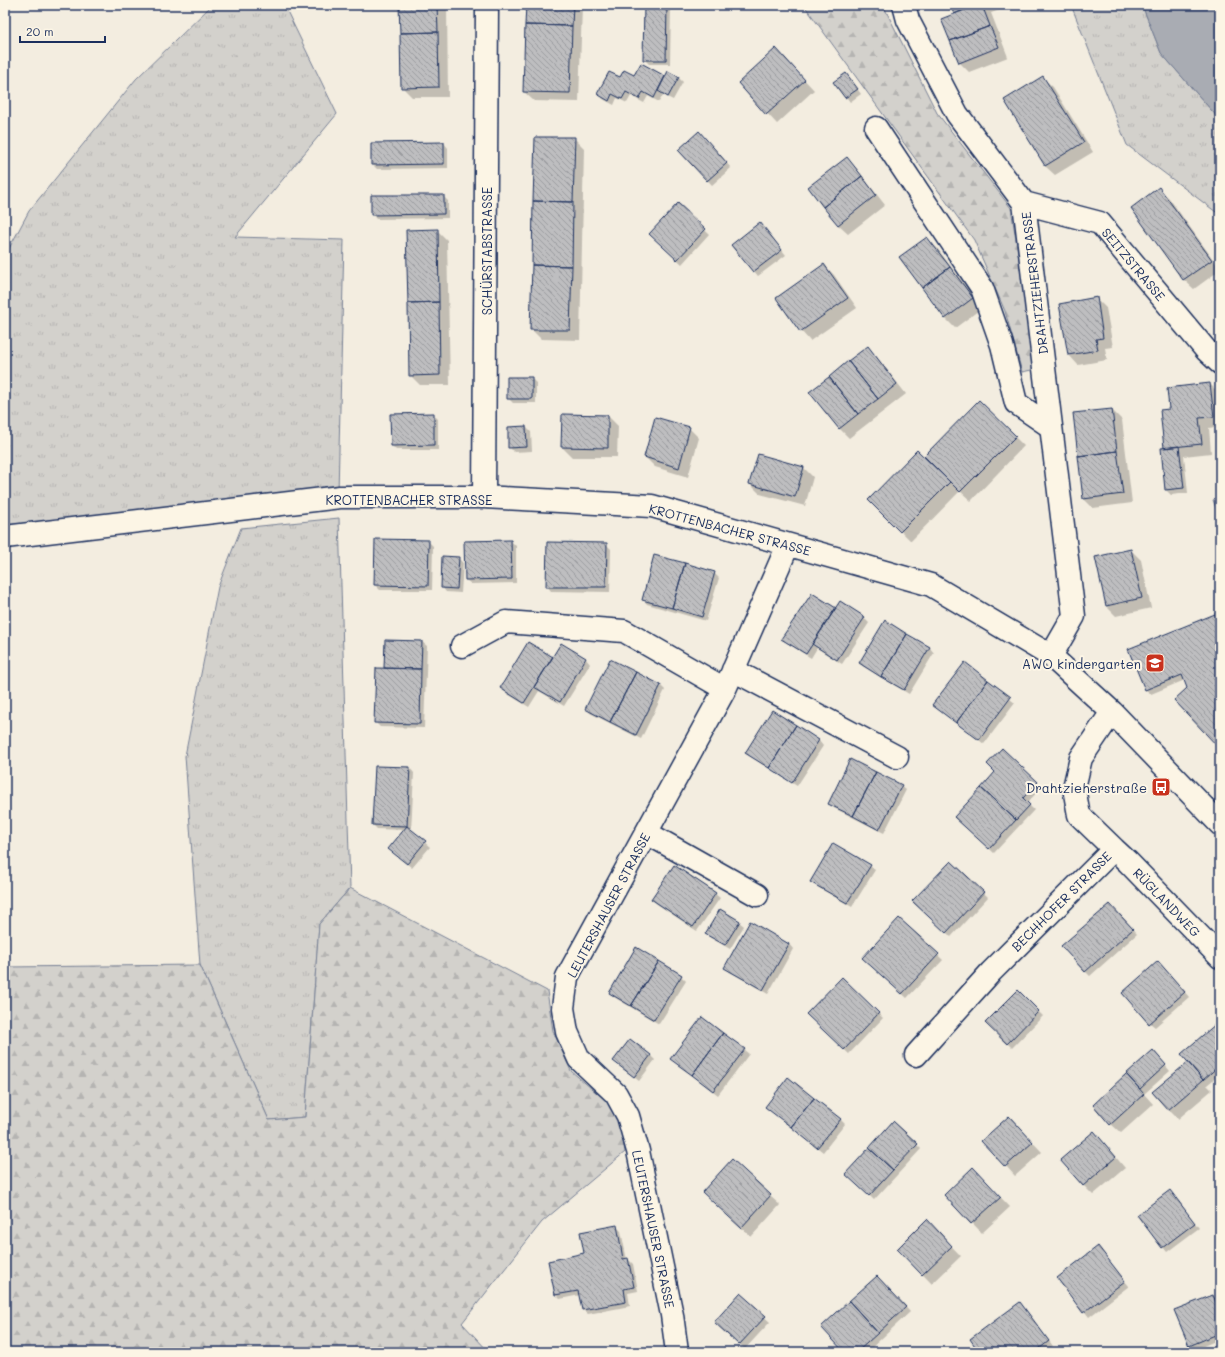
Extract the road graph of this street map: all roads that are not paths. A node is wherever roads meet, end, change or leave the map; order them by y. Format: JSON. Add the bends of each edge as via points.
{"nodes":[{"id":1,"x":487,"y":5,"type":"edge"},
{"id":2,"x":904,"y":5,"type":"edge"},
{"id":3,"x":876,"y":128,"type":"dead end"},
{"id":4,"x":1024,"y":204,"type":"junction"},
{"id":5,"x":1220,"y":363,"type":"edge"},
{"id":6,"x":1051,"y":427,"type":"junction"},
{"id":7,"x":484,"y":497,"type":"junction"},
{"id":8,"x":5,"y":537,"type":"edge"},
{"id":9,"x":788,"y":545,"type":"junction"},
{"id":10,"x":462,"y":646,"type":"dead end"},
{"id":11,"x":1051,"y":656,"type":"junction"},
{"id":12,"x":729,"y":680,"type":"junction"},
{"id":13,"x":1112,"y":712,"type":"junction"},
{"id":14,"x":897,"y":757,"type":"dead end"},
{"id":15,"x":1220,"y":824,"type":"edge"},
{"id":16,"x":647,"y":833,"type":"junction"},
{"id":17,"x":1114,"y":849,"type":"junction"},
{"id":18,"x":757,"y":895,"type":"dead end"},
{"id":19,"x":1220,"y":957,"type":"edge"},
{"id":20,"x":916,"y":1056,"type":"dead end"},
{"id":21,"x":677,"y":1352,"type":"edge"}],
"edges":[{"from":1,"to":7,"type":"street","name":"SCHÜRSTABSTRASSE"},
{"from":2,"to":4,"type":"street","name":"DRAHTZIEHERSTRASSE","via":[[908,20],[958,114]]},
{"from":3,"to":6,"type":"street","via":[[982,288],[1002,345],[1016,403]]},
{"from":4,"to":5,"type":"street","name":"SEITZSTRASSE","via":[[1100,223],[1206,350]]},
{"from":4,"to":6,"type":"street","name":"DRAHTZIEHERSTRASSE"},
{"from":6,"to":11,"type":"street","name":"DRAHTZIEHERSTRASSE","via":[[1074,616]]},
{"from":7,"to":8,"type":"street","name":"KROTTENBACHER STRASSE","via":[[340,497]]},
{"from":7,"to":9,"type":"street","name":"KROTTENBACHER STRASSE","via":[[652,506]]},
{"from":9,"to":11,"type":"street","name":"KROTTENBACHER STRASSE","via":[[931,585]]},
{"from":9,"to":12,"type":"street","name":"LEUTERSHAUSER STRASSE"},
{"from":10,"to":12,"type":"street","via":[[506,622],[624,631]]},
{"from":11,"to":13,"type":"street","name":"KROTTENBACHER STRASSE"},
{"from":12,"to":14,"type":"street"},
{"from":12,"to":16,"type":"street","name":"LEUTERSHAUSER STRASSE"},
{"from":13,"to":15,"type":"street","name":"KROTTENBACHER STRASSE"},
{"from":13,"to":17,"type":"street","name":"BECHHOFER STRASSE","via":[[1081,758],[1074,788],[1079,815]]},
{"from":16,"to":18,"type":"street"},
{"from":16,"to":21,"type":"street","name":"LEUTERSHAUSER STRASSE","via":[[567,977],[563,1008],[567,1032],[579,1059],[616,1094],[628,1116],[638,1151],[672,1315]]},
{"from":17,"to":19,"type":"street","name":"RÜGLANDWEG"},
{"from":17,"to":20,"type":"street","name":"BECHHOFER STRASSE","via":[[991,972]]}]}
